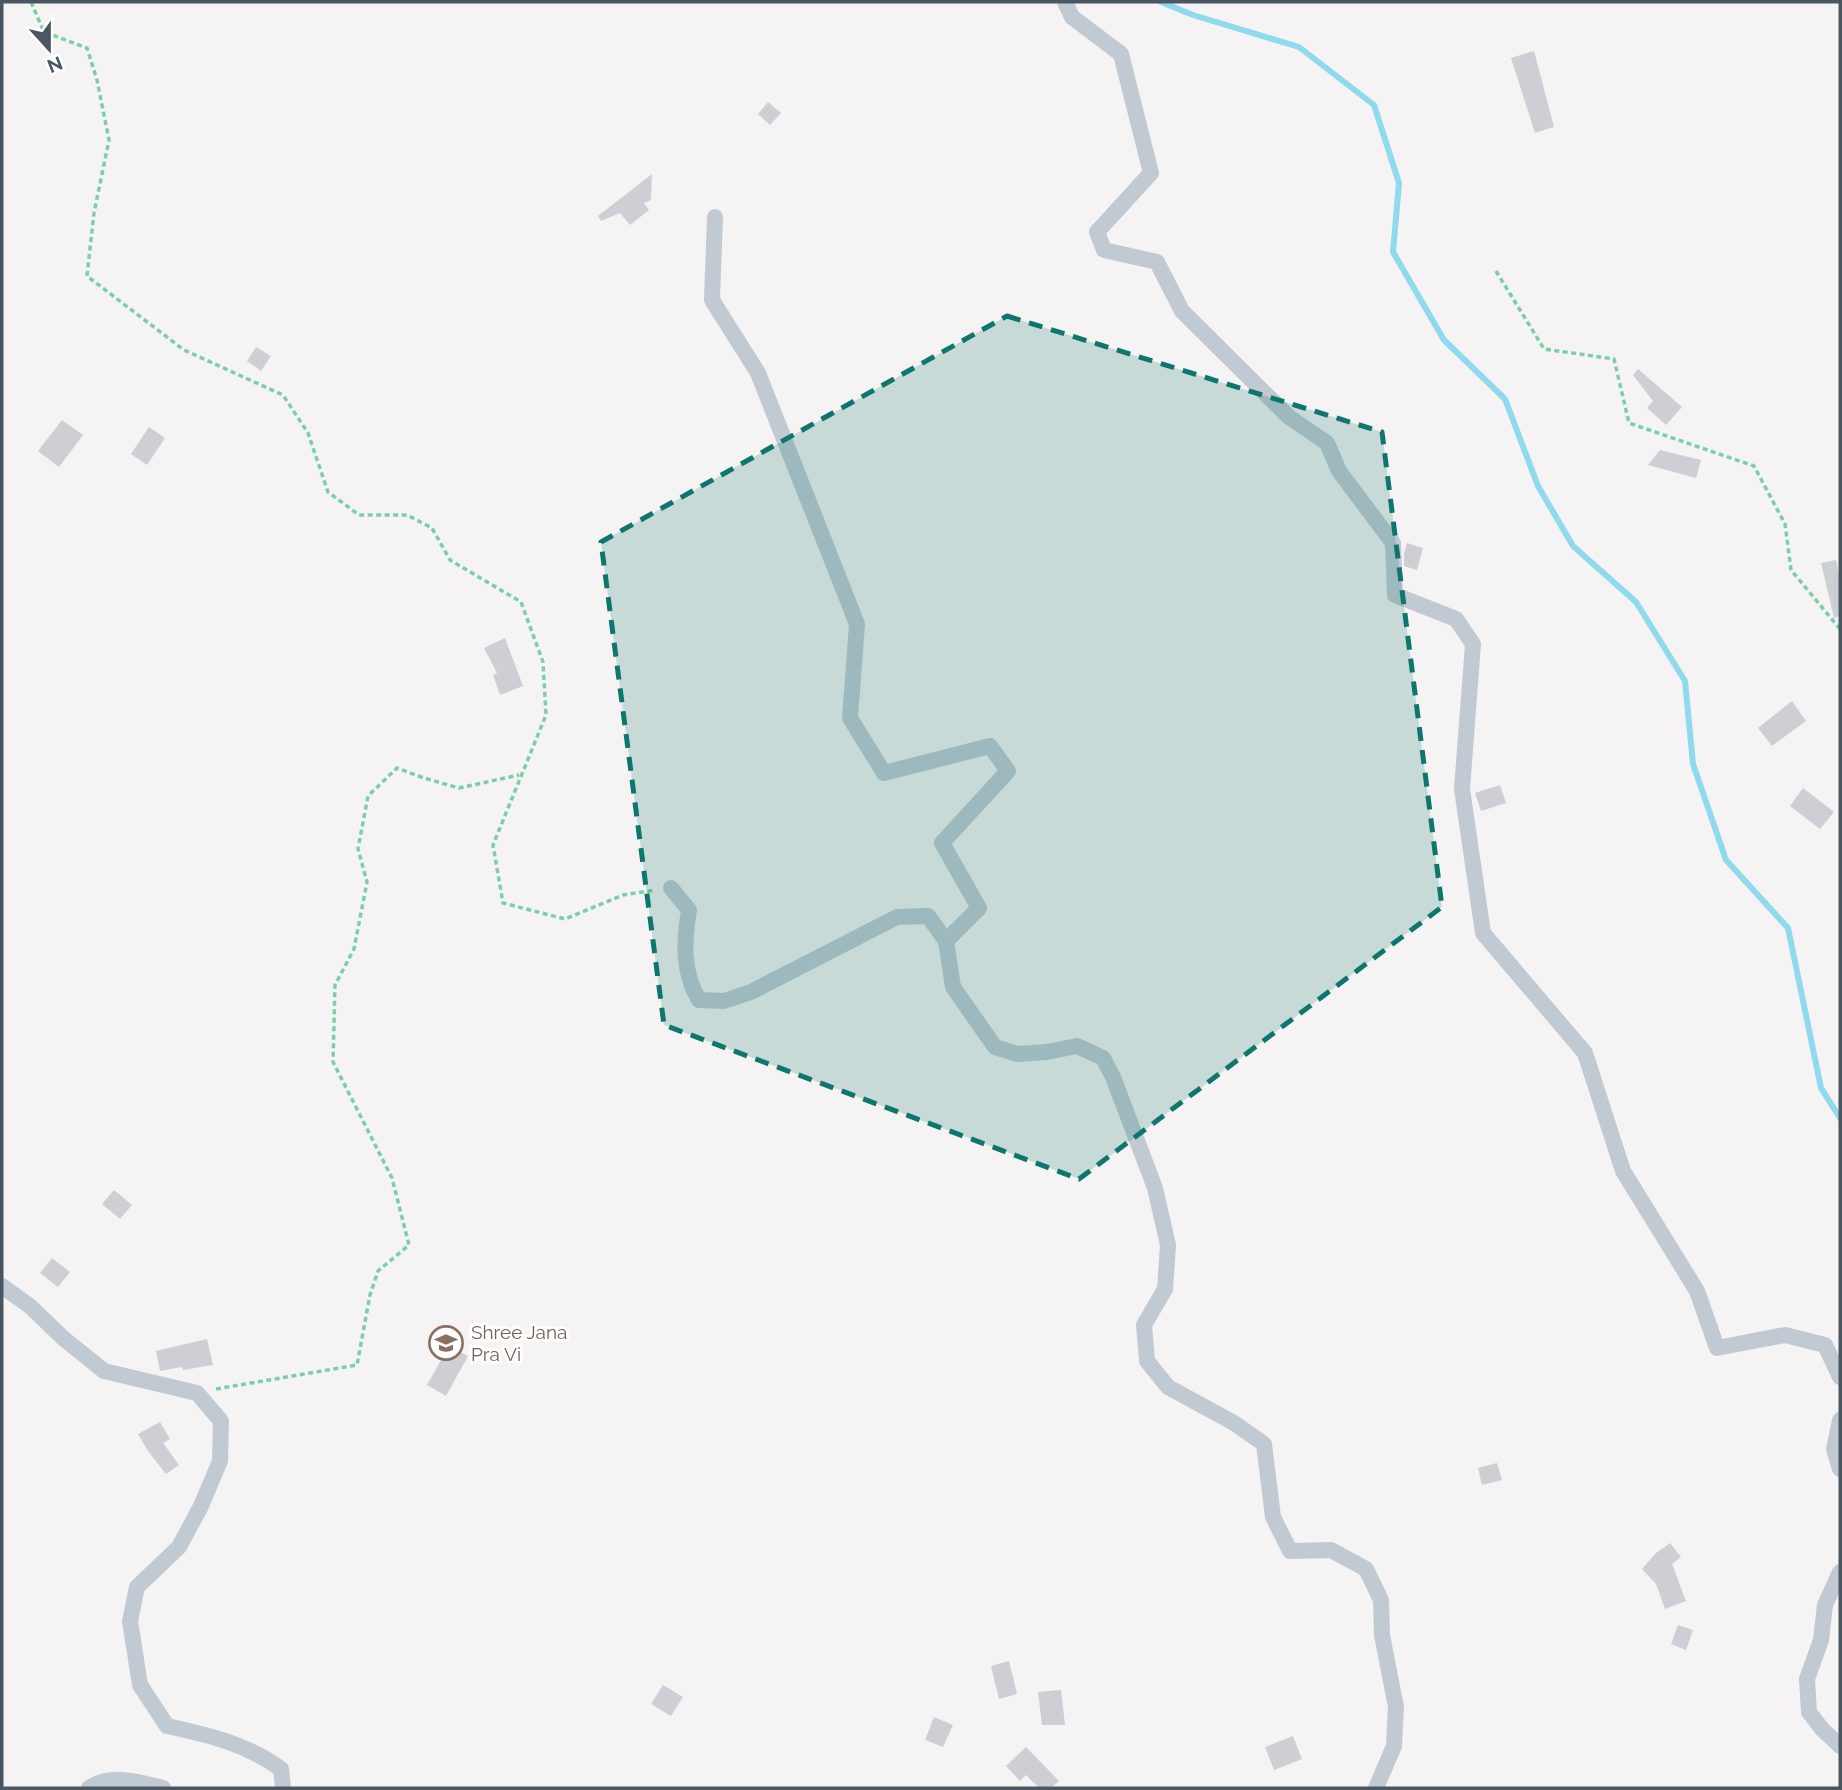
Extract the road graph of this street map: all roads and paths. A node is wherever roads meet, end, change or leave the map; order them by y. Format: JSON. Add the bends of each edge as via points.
{"nodes":[{"id":1,"x":31,"y":2,"type":"edge"},
{"id":2,"x":1065,"y":2,"type":"edge"},
{"id":3,"x":715,"y":216,"type":"dead end"},
{"id":4,"x":1496,"y":271,"type":"dead end"},
{"id":5,"x":1840,"y":629,"type":"edge"},
{"id":6,"x":520,"y":775,"type":"junction"},
{"id":7,"x":671,"y":888,"type":"joint"},
{"id":8,"x":946,"y":941,"type":"junction"},
{"id":9,"x":2,"y":1286,"type":"edge"},
{"id":10,"x":1840,"y":1377,"type":"edge"},
{"id":11,"x":197,"y":1393,"type":"junction"},
{"id":12,"x":1840,"y":1420,"type":"edge"},
{"id":13,"x":1840,"y":1469,"type":"edge"},
{"id":14,"x":1840,"y":1572,"type":"edge"},
{"id":15,"x":1840,"y":1746,"type":"edge"},
{"id":16,"x":89,"y":1788,"type":"edge"},
{"id":17,"x":163,"y":1788,"type":"edge"},
{"id":18,"x":283,"y":1788,"type":"edge"},
{"id":19,"x":1376,"y":1788,"type":"edge"}],
"edges":[{"from":1,"to":6,"type":"path","via":[[44,32],[88,48],[97,80],[109,140],[87,276],[184,350],[283,395],[308,433],[328,492],[359,515],[407,515],[432,528],[450,561],[521,602],[543,662],[546,715]]},
{"from":2,"to":10,"type":"street","via":[[1072,17],[1121,54],[1152,173],[1097,232],[1104,250],[1157,262],[1182,312],[1289,417],[1327,443],[1339,471],[1393,543],[1395,595],[1456,619],[1474,644],[1462,789],[1483,933],[1585,1053],[1623,1171],[1697,1291],[1717,1348],[1785,1335],[1825,1345]]},
{"from":3,"to":8,"type":"street","via":[[712,300],[758,373],[857,624],[850,718],[884,773],[990,746],[1008,771],[942,843],[979,908]]},
{"from":4,"to":5,"type":"path","via":[[1544,349],[1614,359],[1629,423],[1754,466],[1785,524],[1791,570]]},
{"from":6,"to":7,"type":"path","via":[[493,845],[503,903],[565,919],[623,895]]},
{"from":6,"to":11,"type":"path","via":[[459,788],[397,768],[368,796],[358,849],[367,882],[354,949],[335,985],[332,1062],[392,1178],[409,1245],[378,1271],[356,1364]]},
{"from":7,"to":8,"type":"street","via":[[689,909],[684,943],[691,986],[699,1000],[724,1001],[751,992],[897,917],[928,916]]},
{"from":8,"to":19,"type":"street","via":[[953,987],[995,1047],[1018,1054],[1077,1046],[1102,1058],[1113,1077],[1155,1188],[1168,1245],[1165,1289],[1144,1325],[1147,1361],[1168,1387],[1264,1444],[1273,1517],[1290,1550],[1331,1550],[1366,1569],[1381,1600],[1382,1635],[1396,1707],[1394,1746]]},
{"from":9,"to":11,"type":"street","via":[[104,1370]]},
{"from":11,"to":18,"type":"street","via":[[221,1421],[220,1461],[179,1547],[137,1587],[130,1621],[140,1685],[167,1726],[260,1753],[281,1769]]},
{"from":12,"to":13,"type":"street","via":[[1834,1449]]},
{"from":14,"to":15,"type":"street","via":[[1825,1605],[1821,1640],[1807,1679],[1809,1712]]},
{"from":16,"to":17,"type":"street","via":[[100,1780]]}]}
